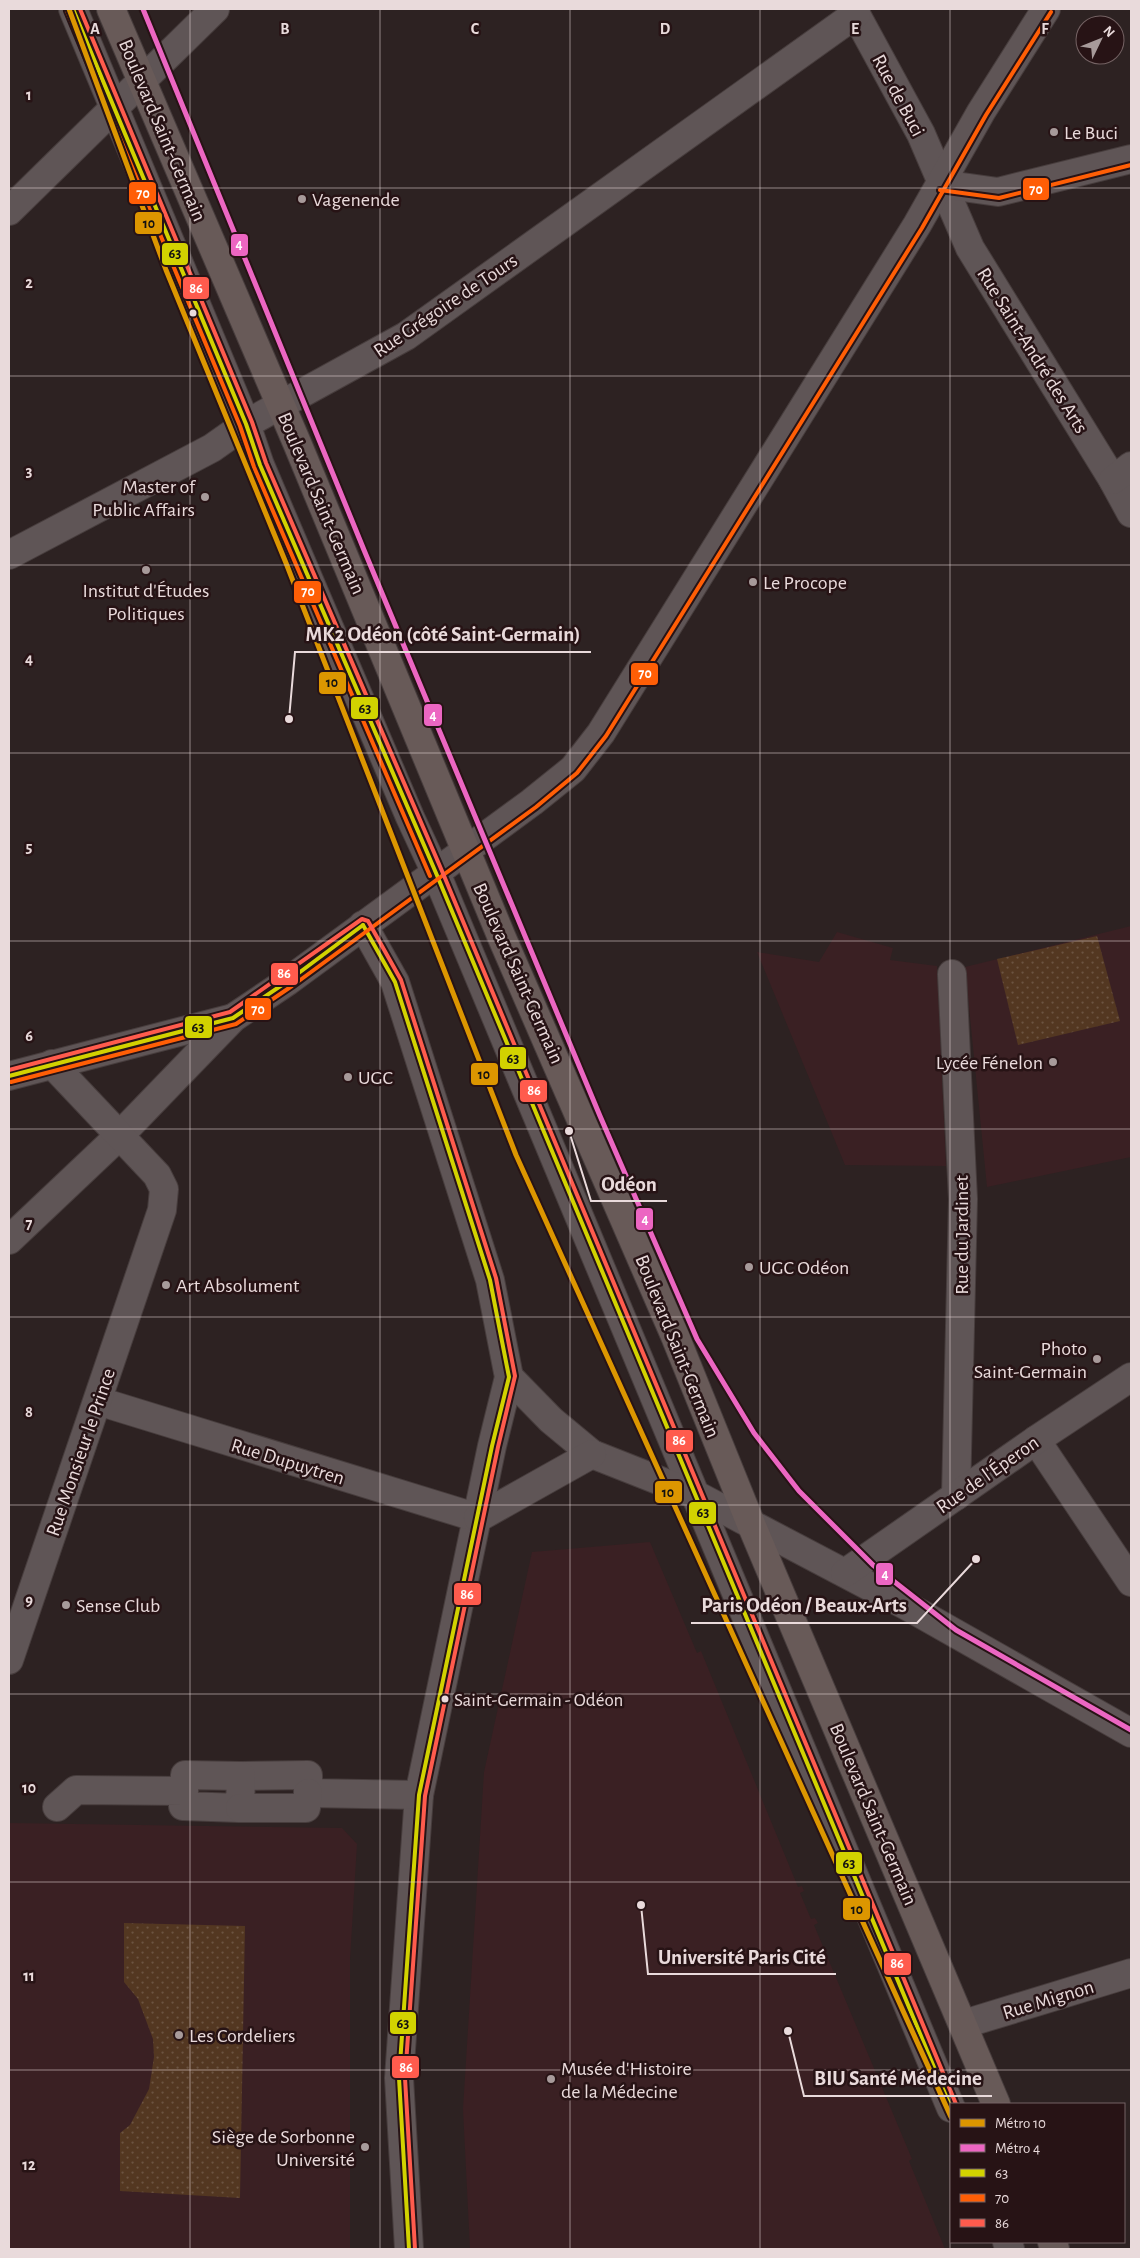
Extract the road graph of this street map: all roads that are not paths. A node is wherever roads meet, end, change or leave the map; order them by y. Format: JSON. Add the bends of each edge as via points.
{"nodes":[{"id":1,"x":73,"y":9,"type":"edge"},
{"id":2,"x":111,"y":9,"type":"edge"},
{"id":3,"x":215,"y":9,"type":"edge"},
{"id":4,"x":1046,"y":9,"type":"edge"},
{"id":5,"x":854,"y":11,"type":"edge"},
{"id":6,"x":142,"y":81,"type":"junction"},
{"id":7,"x":115,"y":107,"type":"junction"},
{"id":8,"x":1131,"y":159,"type":"edge"},
{"id":9,"x":941,"y":184,"type":"junction"},
{"id":10,"x":9,"y":211,"type":"edge"},
{"id":11,"x":281,"y":405,"type":"junction"},
{"id":12,"x":246,"y":424,"type":"junction"},
{"id":13,"x":1122,"y":473,"type":"edge"},
{"id":14,"x":1131,"y":513,"type":"edge"},
{"id":15,"x":9,"y":555,"type":"edge"},
{"id":16,"x":466,"y":852,"type":"junction"},
{"id":17,"x":436,"y":873,"type":"junction"},
{"id":18,"x":362,"y":925,"type":"junction"},
{"id":19,"x":952,"y":974,"type":"dead end"},
{"id":20,"x":233,"y":1018,"type":"junction"},
{"id":21,"x":52,"y":1064,"type":"junction"},
{"id":22,"x":9,"y":1076,"type":"edge"},
{"id":23,"x":120,"y":1135,"type":"junction"},
{"id":24,"x":9,"y":1240,"type":"edge"},
{"id":25,"x":509,"y":1377,"type":"junction"},
{"id":26,"x":1131,"y":1377,"type":"edge"},
{"id":27,"x":98,"y":1401,"type":"junction"},
{"id":28,"x":1036,"y":1440,"type":"junction"},
{"id":29,"x":592,"y":1454,"type":"junction"},
{"id":30,"x":696,"y":1496,"type":"junction"},
{"id":31,"x":956,"y":1496,"type":"junction"},
{"id":32,"x":478,"y":1518,"type":"junction"},
{"id":33,"x":751,"y":1524,"type":"junction"},
{"id":34,"x":845,"y":1574,"type":"junction"},
{"id":35,"x":1131,"y":1582,"type":"edge"},
{"id":36,"x":9,"y":1660,"type":"edge"},
{"id":37,"x":1131,"y":1733,"type":"edge"},
{"id":38,"x":241,"y":1776,"type":"junction"},
{"id":39,"x":184,"y":1791,"type":"junction"},
{"id":40,"x":308,"y":1793,"type":"junction"},
{"id":41,"x":419,"y":1794,"type":"junction"},
{"id":42,"x":57,"y":1807,"type":"dead end"},
{"id":43,"x":240,"y":1808,"type":"junction"},
{"id":44,"x":1131,"y":1973,"type":"edge"},
{"id":45,"x":964,"y":2024,"type":"junction"},
{"id":46,"x":996,"y":2103,"type":"edge"},
{"id":47,"x":950,"y":2106,"type":"edge"},
{"id":48,"x":409,"y":2249,"type":"edge"}],
"edges":[{"from":1,"to":7,"type":"street","name":"Boulevard Saint-Germain"},
{"from":2,"to":6,"type":"main road","name":"Boulevard Saint-Germain"},
{"from":3,"to":6,"type":"street"},
{"from":4,"to":9,"type":"street","via":[[981,112]]},
{"from":5,"to":9,"type":"street","name":"Rue de Buci","via":[[921,134]]},
{"from":5,"to":11,"type":"street","name":"Rue Grégoire de Tours","via":[[406,336]]},
{"from":6,"to":7,"type":"street"},
{"from":6,"to":11,"type":"main road","name":"Boulevard Saint-Germain"},
{"from":7,"to":10,"type":"street"},
{"from":7,"to":12,"type":"street","name":"Boulevard Saint-Germain"},
{"from":8,"to":9,"type":"street","via":[[998,192]]},
{"from":9,"to":13,"type":"street","name":"Rue Saint-André des Arts","via":[[970,248]]},
{"from":9,"to":16,"type":"street","via":[[601,733],[573,769]]},
{"from":11,"to":12,"type":"street","name":"Rue Grégoire de Tours"},
{"from":11,"to":16,"type":"main road","name":"Boulevard Saint-Germain"},
{"from":12,"to":15,"type":"street","name":"Rue Grégoire de Tours","via":[[212,448]]},
{"from":12,"to":17,"type":"street","name":"Boulevard Saint-Germain","via":[[260,465]]},
{"from":13,"to":14,"type":"street","name":"Rue Saint-André des Arts"},
{"from":16,"to":17,"type":"street"},
{"from":16,"to":33,"type":"main road","name":"Boulevard Saint-Germain","via":[[671,1327]]},
{"from":17,"to":18,"type":"street"},
{"from":17,"to":30,"type":"street","name":"Boulevard Saint-Germain"},
{"from":18,"to":20,"type":"street"},
{"from":18,"to":25,"type":"street","via":[[398,991],[490,1280]]},
{"from":19,"to":31,"type":"street","name":"Rue du Jardinet","via":[[963,1200]]},
{"from":20,"to":21,"type":"street"},
{"from":20,"to":23,"type":"street"},
{"from":21,"to":22,"type":"street"},
{"from":21,"to":23,"type":"street"},
{"from":23,"to":24,"type":"street"},
{"from":23,"to":27,"type":"street","name":"Rue Monsieur le Prince","via":[[157,1175],[164,1189],[162,1210]]},
{"from":25,"to":29,"type":"street","via":[[551,1420]]},
{"from":25,"to":32,"type":"street"},
{"from":26,"to":28,"type":"street","name":"Rue de l'Éperon"},
{"from":27,"to":32,"type":"street","name":"Rue Dupuytren"},
{"from":27,"to":36,"type":"street","name":"Rue Monsieur le Prince"},
{"from":28,"to":31,"type":"street","name":"Rue de l'Éperon"},
{"from":28,"to":35,"type":"street"},
{"from":29,"to":30,"type":"street"},
{"from":29,"to":32,"type":"street"},
{"from":30,"to":33,"type":"street"},
{"from":30,"to":47,"type":"street","name":"Boulevard Saint-Germain"},
{"from":31,"to":34,"type":"street","name":"Rue de l'Éperon"},
{"from":32,"to":41,"type":"street"},
{"from":33,"to":34,"type":"street"},
{"from":33,"to":45,"type":"main road","name":"Boulevard Saint-Germain"},
{"from":34,"to":37,"type":"street"},
{"from":38,"to":39,"type":"street","via":[[185,1775]]},
{"from":38,"to":40,"type":"street","via":[[308,1775]]},
{"from":38,"to":43,"type":"street"},
{"from":39,"to":42,"type":"street","via":[[76,1790]]},
{"from":39,"to":43,"type":"street","via":[[183,1806]]},
{"from":40,"to":41,"type":"street"},
{"from":40,"to":43,"type":"street","via":[[306,1808]]},
{"from":41,"to":48,"type":"street","via":[[399,2078]]},
{"from":44,"to":45,"type":"street","name":"Rue Mignon"},
{"from":45,"to":46,"type":"main road","name":"Boulevard Saint-Germain"}]}
